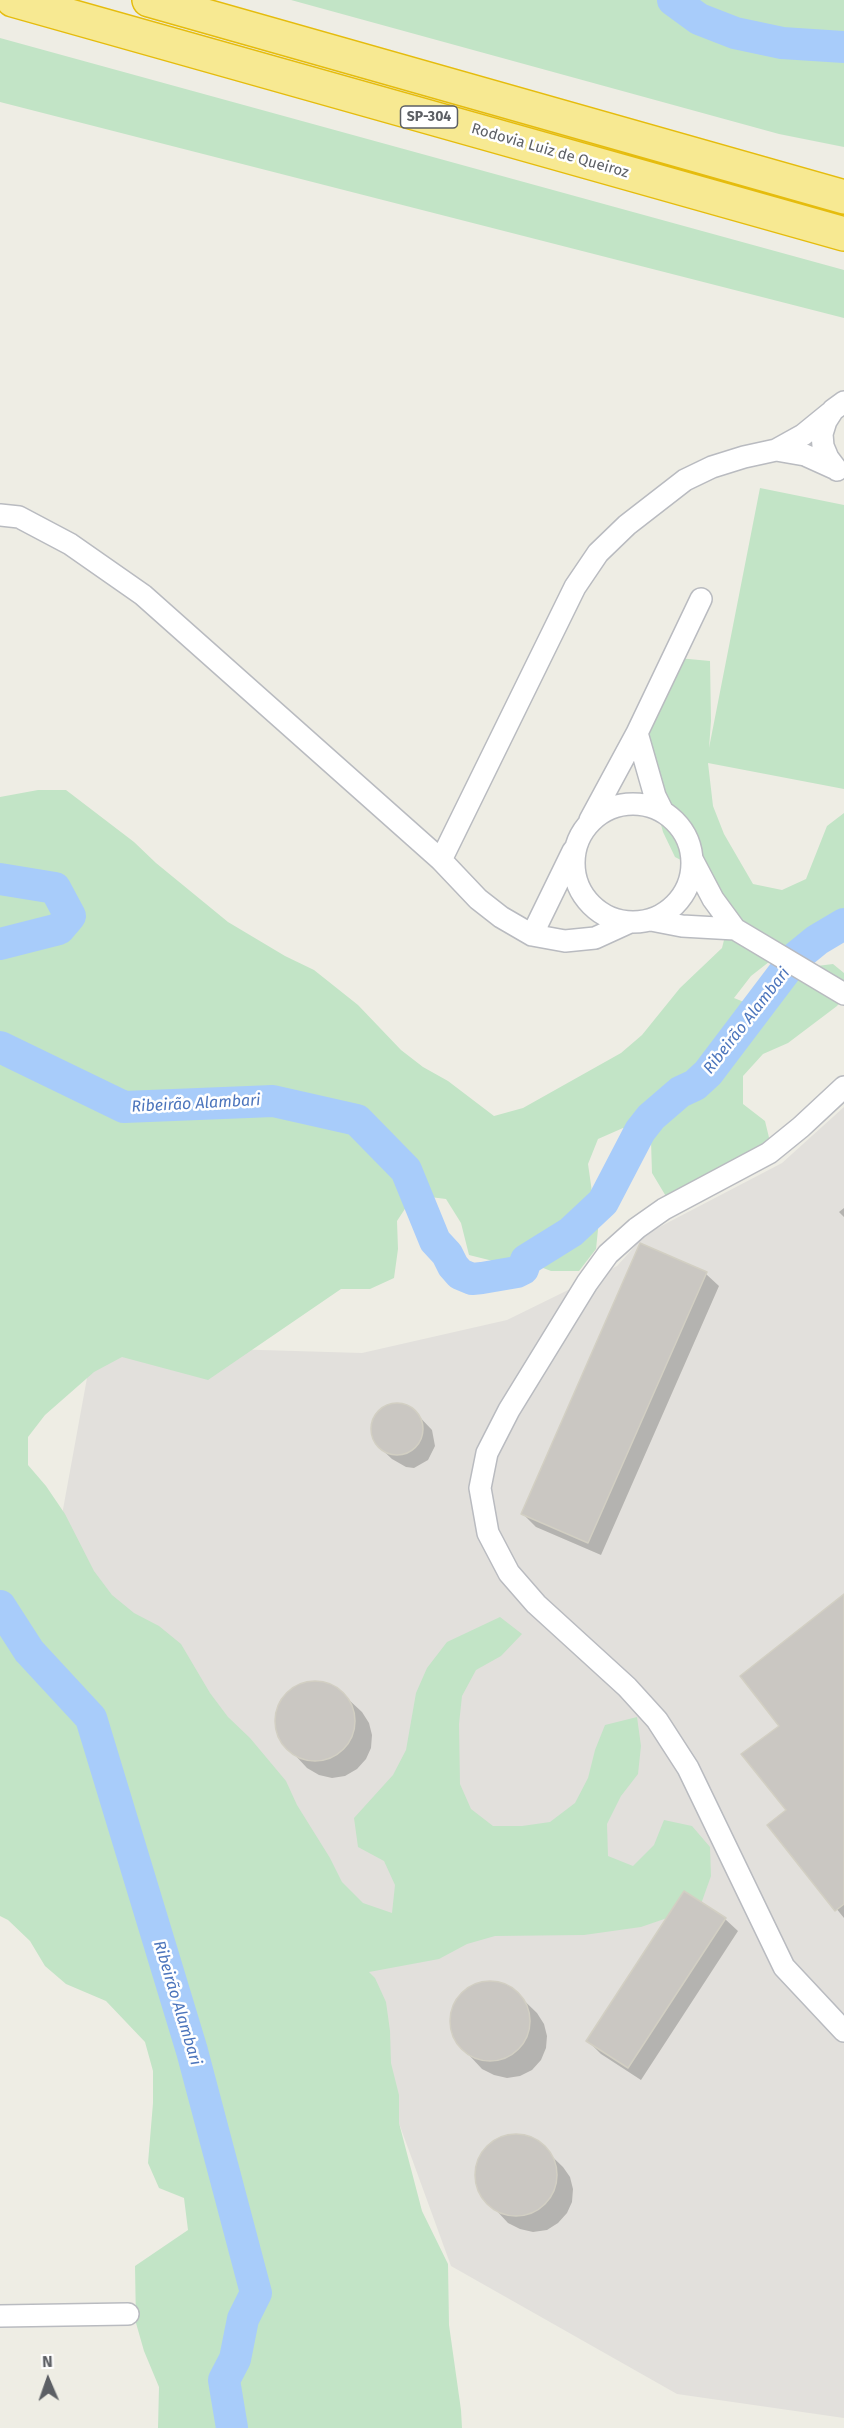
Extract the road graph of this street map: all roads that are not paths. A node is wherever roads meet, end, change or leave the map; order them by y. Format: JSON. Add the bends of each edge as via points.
{"nodes":[{"id":1,"x":13,"y":0,"type":"edge"},
{"id":2,"x":149,"y":0,"type":"edge"},
{"id":3,"x":844,"y":197,"type":"edge"},
{"id":4,"x":844,"y":234,"type":"edge"},
{"id":5,"x":839,"y":406,"type":"edge"},
{"id":6,"x":776,"y":450,"type":"junction"},
{"id":7,"x":840,"y":471,"type":"edge"},
{"id":8,"x":0,"y":514,"type":"edge"},
{"id":9,"x":701,"y":599,"type":"dead end"},
{"id":10,"x":637,"y":733,"type":"junction"},
{"id":11,"x":663,"y":812,"type":"junction"},
{"id":12,"x":588,"y":825,"type":"junction"},
{"id":13,"x":576,"y":845,"type":"junction"},
{"id":14,"x":441,"y":860,"type":"junction"},
{"id":15,"x":693,"y":861,"type":"junction"},
{"id":16,"x":640,"y":921,"type":"junction"},
{"id":17,"x":742,"y":933,"type":"junction"},
{"id":18,"x":532,"y":935,"type":"junction"},
{"id":19,"x":837,"y":990,"type":"edge"},
{"id":20,"x":844,"y":1087,"type":"edge"},
{"id":21,"x":844,"y":2031,"type":"edge"},
{"id":22,"x":128,"y":2314,"type":"dead end"},
{"id":23,"x":0,"y":2316,"type":"edge"}],
"edges":[{"from":1,"to":4,"type":"highway","name":"Rodovia Luiz de Queiroz","number":"SP-304"},
{"from":2,"to":3,"type":"highway","number":"SP-304"},
{"from":5,"to":6,"type":"street"},
{"from":5,"to":7,"type":"street","via":[[826,421],[822,434],[828,459]]},
{"from":6,"to":7,"type":"street","via":[[805,455]]},
{"from":6,"to":14,"type":"street","via":[[712,467],[685,480],[598,553],[575,587]]},
{"from":8,"to":14,"type":"street","via":[[19,517],[70,544],[143,595]]},
{"from":9,"to":10,"type":"street"},
{"from":10,"to":11,"type":"street"},
{"from":10,"to":12,"type":"street"},
{"from":11,"to":12,"type":"street","via":[[648,806],[615,806]]},
{"from":11,"to":15,"type":"street","via":[[678,824],[689,841]]},
{"from":12,"to":13,"type":"street"},
{"from":13,"to":16,"type":"street","via":[[574,867],[579,888],[591,906],[609,917]]},
{"from":13,"to":18,"type":"street"},
{"from":14,"to":18,"type":"street","via":[[478,899]]},
{"from":15,"to":16,"type":"street","via":[[682,897],[668,911]]},
{"from":15,"to":17,"type":"street","via":[[713,898]]},
{"from":16,"to":17,"type":"street"},
{"from":16,"to":18,"type":"street","via":[[595,938],[565,941]]},
{"from":17,"to":19,"type":"street"},
{"from":20,"to":21,"type":"street","via":[[768,1153],[664,1209],[608,1254],[509,1410],[487,1453],[480,1488],[488,1533],[509,1573],[657,1720],[688,1768],[784,1967]]},
{"from":22,"to":23,"type":"street"}]}
